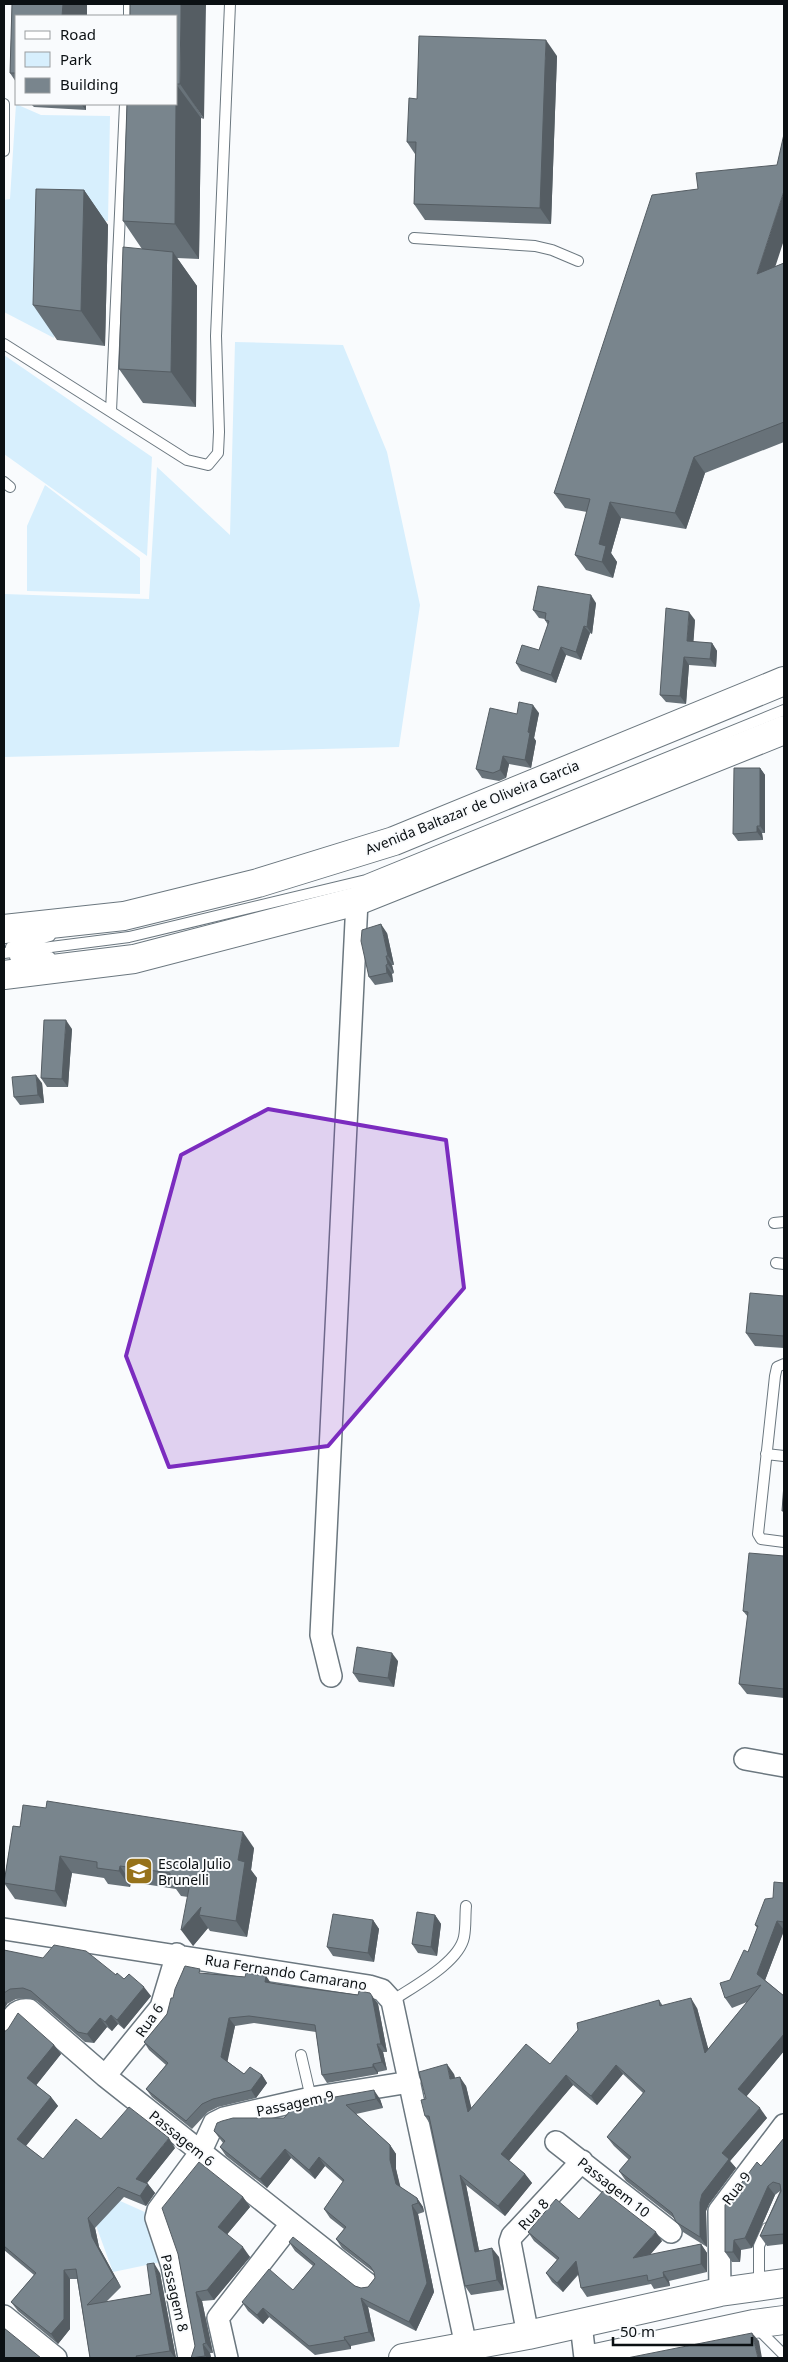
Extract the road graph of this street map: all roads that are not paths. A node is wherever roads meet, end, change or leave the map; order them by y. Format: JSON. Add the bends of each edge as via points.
{"nodes":[{"id":1,"x":230,"y":4,"type":"edge"},
{"id":2,"x":4,"y":104,"type":"edge"},
{"id":3,"x":125,"y":105,"type":"edge"},
{"id":4,"x":4,"y":151,"type":"edge"},
{"id":5,"x":414,"y":238,"type":"dead end"},
{"id":6,"x":578,"y":261,"type":"dead end"},
{"id":7,"x":4,"y":344,"type":"edge"},
{"id":8,"x":111,"y":412,"type":"junction"},
{"id":9,"x":784,"y":681,"type":"edge"},
{"id":10,"x":784,"y":710,"type":"edge"},
{"id":11,"x":784,"y":730,"type":"edge"},
{"id":12,"x":357,"y":901,"type":"junction"},
{"id":13,"x":124,"y":916,"type":"junction"},
{"id":14,"x":4,"y":929,"type":"edge"},
{"id":15,"x":4,"y":949,"type":"edge"},
{"id":16,"x":4,"y":954,"type":"edge"},
{"id":17,"x":134,"y":959,"type":"junction"},
{"id":18,"x":4,"y":975,"type":"edge"},
{"id":19,"x":784,"y":1364,"type":"edge"},
{"id":20,"x":766,"y":1454,"type":"junction"},
{"id":21,"x":784,"y":1456,"type":"edge"},
{"id":22,"x":784,"y":1542,"type":"edge"},
{"id":23,"x":331,"y":1676,"type":"dead end"},
{"id":24,"x":745,"y":1760,"type":"dead end"},
{"id":25,"x":784,"y":1766,"type":"edge"},
{"id":26,"x":466,"y":1906,"type":"dead end"},
{"id":27,"x":4,"y":1929,"type":"edge"},
{"id":28,"x":177,"y":1954,"type":"junction"},
{"id":29,"x":392,"y":2001,"type":"junction"},
{"id":30,"x":4,"y":2033,"type":"edge"},
{"id":31,"x":301,"y":2055,"type":"dead end"},
{"id":32,"x":105,"y":2076,"type":"junction"},
{"id":33,"x":410,"y":2082,"type":"junction"},
{"id":34,"x":311,"y":2098,"type":"junction"},
{"id":35,"x":784,"y":2125,"type":"edge"},
{"id":36,"x":556,"y":2142,"type":"dead end"},
{"id":37,"x":200,"y":2153,"type":"junction"},
{"id":38,"x":582,"y":2162,"type":"junction"},
{"id":39,"x":770,"y":2222,"type":"edge"},
{"id":40,"x":291,"y":2224,"type":"junction"},
{"id":41,"x":671,"y":2232,"type":"dead end"},
{"id":42,"x":772,"y":2284,"type":"edge"},
{"id":43,"x":369,"y":2285,"type":"edge"},
{"id":44,"x":720,"y":2292,"type":"junction"},
{"id":45,"x":4,"y":2316,"type":"edge"},
{"id":46,"x":784,"y":2320,"type":"edge"},
{"id":47,"x":581,"y":2324,"type":"junction"},
{"id":48,"x":754,"y":2324,"type":"junction"},
{"id":49,"x":528,"y":2335,"type":"junction"},
{"id":50,"x":466,"y":2346,"type":"junction"},
{"id":51,"x":626,"y":2355,"type":"edge"},
{"id":52,"x":784,"y":2355,"type":"edge"},
{"id":53,"x":56,"y":2358,"type":"edge"},
{"id":54,"x":189,"y":2358,"type":"edge"},
{"id":55,"x":227,"y":2358,"type":"edge"},
{"id":56,"x":403,"y":2358,"type":"edge"},
{"id":57,"x":585,"y":2358,"type":"edge"},
{"id":58,"x":596,"y":2358,"type":"edge"}],
"edges":[{"from":1,"to":8,"type":"lane","via":[[216,336],[218,453],[208,465],[187,460]]},
{"from":2,"to":4,"type":"lane"},
{"from":3,"to":8,"type":"lane"},
{"from":5,"to":6,"type":"lane","via":[[535,246]]},
{"from":7,"to":8,"type":"lane"},
{"from":9,"to":13,"type":"main road","name":"Avenida Baltazar de Oliveira Garcia","via":[[394,841],[258,883]]},
{"from":10,"to":16,"type":"lane","via":[[366,880],[129,937]]},
{"from":11,"to":12,"type":"main road"},
{"from":12,"to":17,"type":"main road"},
{"from":12,"to":23,"type":"street","via":[[321,1635]]},
{"from":13,"to":14,"type":"main road","name":"Avenida Baltazar de Oliveira Garcia"},
{"from":13,"to":15,"type":"lane"},
{"from":16,"to":17,"type":"lane"},
{"from":17,"to":18,"type":"main road"},
{"from":19,"to":20,"type":"lane","via":[[777,1367],[775,1376]]},
{"from":20,"to":21,"type":"lane"},
{"from":20,"to":22,"type":"lane","via":[[758,1534],[761,1539]]},
{"from":24,"to":25,"type":"street"},
{"from":26,"to":29,"type":"lane","via":[[464,1938],[456,1952],[441,1967]]},
{"from":27,"to":28,"type":"street","name":"Rua Fernando Camarano"},
{"from":28,"to":29,"type":"street","name":"Rua Fernando Camarano","via":[[369,1986],[382,1990]]},
{"from":28,"to":32,"type":"street","name":"Rua 6","via":[[161,2007]]},
{"from":29,"to":33,"type":"street"},
{"from":30,"to":32,"type":"street","name":"Passagem 6","via":[[15,2013],[21,2009],[29,2010]]},
{"from":31,"to":34,"type":"lane"},
{"from":32,"to":37,"type":"street","name":"Passagem 6"},
{"from":33,"to":34,"type":"street","name":"Passagem 9"},
{"from":33,"to":50,"type":"street"},
{"from":34,"to":37,"type":"street","name":"Passagem 9","via":[[219,2120],[214,2123]]},
{"from":35,"to":44,"type":"street","name":"Rua 9","via":[[719,2211]]},
{"from":36,"to":38,"type":"street","name":"Passagem 10"},
{"from":37,"to":40,"type":"street","name":"Passagem 6"},
{"from":37,"to":54,"type":"street","name":"Passagem 8","via":[[158,2210],[156,2218],[172,2266]]},
{"from":38,"to":41,"type":"street","name":"Passagem 10"},
{"from":38,"to":49,"type":"street","name":"Rua 8","via":[[512,2236],[510,2242]]},
{"from":39,"to":42,"type":"lane","via":[[759,2246]]},
{"from":40,"to":43,"type":"street","name":"Passagem 6"},
{"from":40,"to":55,"type":"street","via":[[218,2318]]},
{"from":42,"to":44,"type":"main road"},
{"from":44,"to":47,"type":"main road"},
{"from":45,"to":53,"type":"street"},
{"from":46,"to":48,"type":"main road"},
{"from":47,"to":49,"type":"main road"},
{"from":47,"to":57,"type":"street"},
{"from":48,"to":51,"type":"main road"},
{"from":48,"to":52,"type":"lane"},
{"from":49,"to":50,"type":"main road"},
{"from":50,"to":56,"type":"main road"},
{"from":51,"to":58,"type":"main road"}]}
